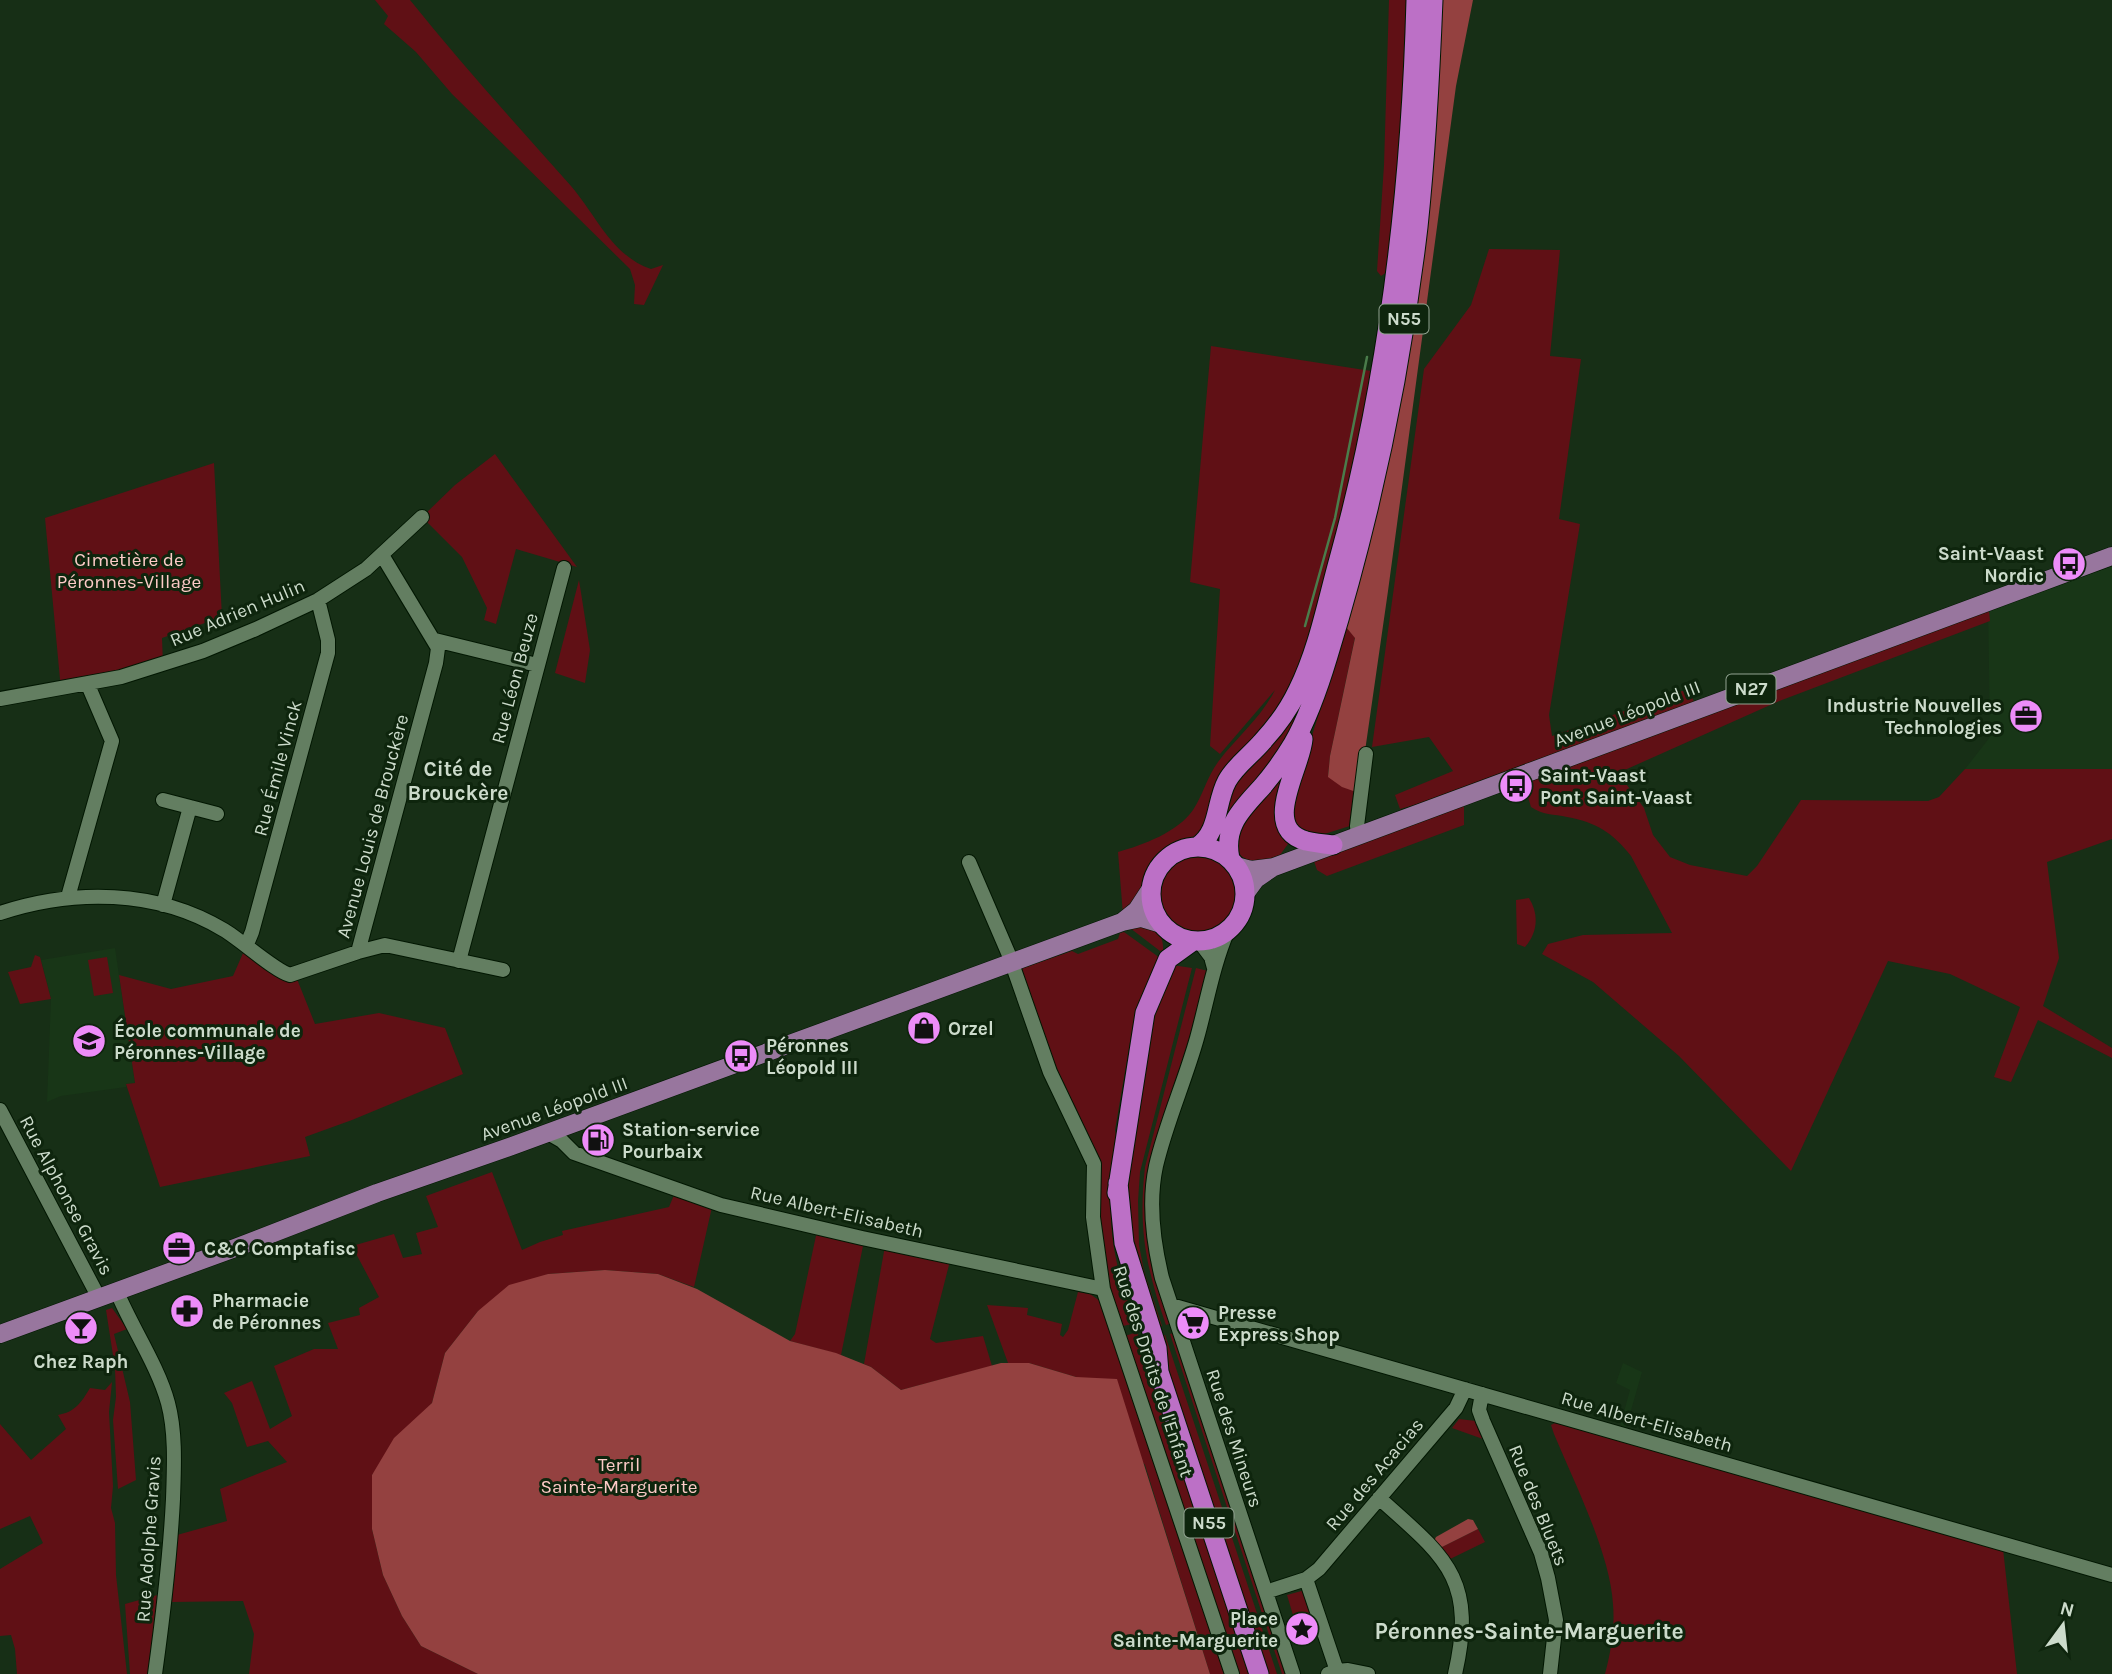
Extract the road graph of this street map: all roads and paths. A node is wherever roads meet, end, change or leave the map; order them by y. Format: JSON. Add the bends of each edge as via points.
{"nodes":[{"id":1,"x":1416,"y":0,"type":"edge"},
{"id":2,"x":1433,"y":0,"type":"edge"},
{"id":3,"x":422,"y":517,"type":"dead end"},
{"id":4,"x":382,"y":555,"type":"junction"},
{"id":5,"x":2112,"y":556,"type":"edge"},
{"id":6,"x":564,"y":568,"type":"dead end"},
{"id":7,"x":318,"y":600,"type":"junction"},
{"id":8,"x":435,"y":640,"type":"junction"},
{"id":9,"x":537,"y":665,"type":"junction"},
{"id":10,"x":88,"y":685,"type":"junction"},
{"id":11,"x":0,"y":699,"type":"edge"},
{"id":12,"x":1304,"y":724,"type":"junction"},
{"id":13,"x":1366,"y":754,"type":"dead end"},
{"id":14,"x":163,"y":800,"type":"dead end"},
{"id":15,"x":190,"y":807,"type":"junction"},
{"id":16,"x":217,"y":814,"type":"dead end"},
{"id":17,"x":1358,"y":836,"type":"junction"},
{"id":18,"x":1333,"y":845,"type":"junction"},
{"id":19,"x":1197,"y":847,"type":"junction"},
{"id":20,"x":969,"y":862,"type":"dead end"},
{"id":21,"x":1233,"y":863,"type":"junction"},
{"id":22,"x":1274,"y":867,"type":"junction"},
{"id":23,"x":1150,"y":890,"type":"junction"},
{"id":24,"x":1245,"y":894,"type":"junction"},
{"id":25,"x":68,"y":897,"type":"junction"},
{"id":26,"x":163,"y":905,"type":"junction"},
{"id":27,"x":0,"y":913,"type":"edge"},
{"id":28,"x":1122,"y":922,"type":"junction"},
{"id":29,"x":1163,"y":926,"type":"junction"},
{"id":30,"x":1228,"y":930,"type":"junction"},
{"id":31,"x":1196,"y":941,"type":"junction"},
{"id":32,"x":247,"y":944,"type":"junction"},
{"id":33,"x":358,"y":952,"type":"junction"},
{"id":34,"x":1168,"y":959,"type":"junction"},
{"id":35,"x":459,"y":961,"type":"junction"},
{"id":36,"x":1012,"y":962,"type":"junction"},
{"id":37,"x":1214,"y":968,"type":"junction"},
{"id":38,"x":502,"y":971,"type":"dead end"},
{"id":39,"x":0,"y":1110,"type":"edge"},
{"id":40,"x":575,"y":1123,"type":"junction"},
{"id":41,"x":548,"y":1133,"type":"junction"},
{"id":42,"x":569,"y":1148,"type":"junction"},
{"id":43,"x":1103,"y":1289,"type":"junction"},
{"id":44,"x":108,"y":1295,"type":"junction"},
{"id":45,"x":1171,"y":1305,"type":"junction"},
{"id":46,"x":0,"y":1334,"type":"edge"},
{"id":47,"x":1465,"y":1389,"type":"junction"},
{"id":48,"x":1482,"y":1394,"type":"junction"},
{"id":49,"x":1379,"y":1498,"type":"junction"},
{"id":50,"x":2112,"y":1575,"type":"edge"},
{"id":51,"x":1306,"y":1579,"type":"junction"},
{"id":52,"x":1266,"y":1592,"type":"junction"},
{"id":53,"x":1332,"y":1673,"type":"edge"},
{"id":54,"x":155,"y":1674,"type":"edge"},
{"id":55,"x":1232,"y":1674,"type":"edge"},
{"id":56,"x":1259,"y":1674,"type":"edge"},
{"id":57,"x":1293,"y":1674,"type":"edge"},
{"id":58,"x":1368,"y":1674,"type":"edge"},
{"id":59,"x":1455,"y":1674,"type":"edge"},
{"id":60,"x":1550,"y":1674,"type":"edge"}],
"edges":[{"from":1,"to":19,"type":"highway","number":"N55","via":[[1402,222],[1376,395],[1345,538],[1298,690],[1276,725],[1227,782],[1213,829]]},
{"from":2,"to":12,"type":"highway","number":"N55","via":[[1418,228],[1392,395],[1361,539]]},
{"from":3,"to":4,"type":"street","name":"Rue Adrien Hulin"},
{"from":4,"to":7,"type":"street","name":"Rue Adrien Hulin"},
{"from":4,"to":8,"type":"street"},
{"from":5,"to":17,"type":"main road","name":"Avenue Léopold III","number":"N27"},
{"from":6,"to":9,"type":"street","name":"Rue Léon Beuze"},
{"from":7,"to":10,"type":"street","name":"Rue Adrien Hulin","via":[[203,651]]},
{"from":7,"to":32,"type":"street","name":"Rue Émile Vinck","via":[[328,653]]},
{"from":8,"to":9,"type":"street"},
{"from":8,"to":33,"type":"street","name":"Avenue Louis de Brouckère","via":[[436,663]]},
{"from":9,"to":35,"type":"street","name":"Rue Léon Beuze"},
{"from":10,"to":11,"type":"street","name":"Rue Adrien Hulin"},
{"from":10,"to":25,"type":"street","via":[[112,741]]},
{"from":12,"to":18,"type":"highway","via":[[1303,744],[1284,806],[1285,820],[1290,831],[1304,841]]},
{"from":12,"to":21,"type":"highway","number":"N55","via":[[1276,770],[1233,822],[1227,849]]},
{"from":13,"to":17,"type":"street"},
{"from":14,"to":15,"type":"street"},
{"from":15,"to":16,"type":"street"},
{"from":15,"to":26,"type":"street"},
{"from":17,"to":18,"type":"main road","name":"Avenue Léopold III","number":"N27"},
{"from":18,"to":22,"type":"main road","name":"Avenue Léopold III","number":"N27"},
{"from":19,"to":21,"type":"highway","number":"N27","via":[[1220,852]]},
{"from":19,"to":23,"type":"highway","via":[[1183,849],[1161,864]]},
{"from":20,"to":36,"type":"street","name":"Rue des Droits de l'Enfant"},
{"from":21,"to":22,"type":"main road","name":"Avenue Léopold III","number":"N27","via":[[1251,870]]},
{"from":21,"to":24,"type":"highway"},
{"from":22,"to":24,"type":"main road","name":"Avenue Léopold III","number":"N27","via":[[1256,878]]},
{"from":23,"to":28,"type":"main road","name":"Avenue Léopold III"},
{"from":23,"to":29,"type":"highway","via":[[1153,910]]},
{"from":24,"to":30,"type":"highway","number":"N27","via":[[1241,914]]},
{"from":25,"to":26,"type":"street","name":"Avenue Louis de Brouckère","via":[[120,897]]},
{"from":25,"to":27,"type":"street","name":"Avenue Louis de Brouckère"},
{"from":26,"to":32,"type":"street","name":"Avenue Louis de Brouckère","via":[[211,923]]},
{"from":28,"to":29,"type":"main road","name":"Avenue Léopold III","via":[[1141,918]]},
{"from":28,"to":36,"type":"main road","name":"Avenue Léopold III"},
{"from":29,"to":31,"type":"highway","via":[[1180,938]]},
{"from":29,"to":34,"type":"highway","number":"N55"},
{"from":30,"to":31,"type":"highway"},
{"from":30,"to":37,"type":"street","name":"Rue des Mineurs"},
{"from":31,"to":34,"type":"highway"},
{"from":31,"to":37,"type":"street","via":[[1212,957]]},
{"from":32,"to":33,"type":"street","name":"Avenue Louis de Brouckère","via":[[290,975]]},
{"from":33,"to":35,"type":"street","via":[[390,945]]},
{"from":34,"to":56,"type":"highway","number":"N55","via":[[1145,1013],[1118,1183],[1124,1243],[1157,1348],[1159,1372]]},
{"from":35,"to":38,"type":"street"},
{"from":36,"to":40,"type":"main road","name":"Avenue Léopold III"},
{"from":36,"to":43,"type":"street","name":"Rue des Droits de l'Enfant","via":[[1049,1072],[1094,1164],[1093,1217]]},
{"from":37,"to":45,"type":"street","name":"Rue des Mineurs","via":[[1154,1184],[1155,1250]]},
{"from":39,"to":44,"type":"street","name":"Rue Alphonse Gravis"},
{"from":40,"to":41,"type":"main road","name":"Avenue Léopold III"},
{"from":40,"to":42,"type":"street"},
{"from":41,"to":42,"type":"street","name":"Rue Albert-Elisabeth"},
{"from":41,"to":44,"type":"main road","name":"Avenue Léopold III"},
{"from":42,"to":43,"type":"street","name":"Rue Albert-Elisabeth","via":[[721,1205]]},
{"from":43,"to":55,"type":"street","name":"Rue des Droits de l'Enfant"},
{"from":44,"to":46,"type":"main road","name":"Avenue Léopold III"},
{"from":44,"to":54,"type":"street","name":"Rue Adolphe Gravis","via":[[166,1396],[171,1419],[171,1536]]},
{"from":45,"to":47,"type":"street","name":"Rue Albert-Elisabeth"},
{"from":45,"to":52,"type":"street","name":"Rue des Mineurs"},
{"from":47,"to":48,"type":"street","name":"Rue Albert-Elisabeth"},
{"from":47,"to":49,"type":"street","name":"Rue des Acacias","via":[[1456,1408]]},
{"from":48,"to":50,"type":"street","name":"Rue Albert-Elisabeth"},
{"from":48,"to":60,"type":"street","name":"Rue des Bluets","via":[[1479,1410],[1541,1553],[1555,1603]]},
{"from":49,"to":51,"type":"street","name":"Rue des Acacias","via":[[1320,1569]]},
{"from":49,"to":59,"type":"street","via":[[1433,1547],[1453,1579],[1462,1620]]},
{"from":51,"to":52,"type":"street"},
{"from":51,"to":53,"type":"street"},
{"from":52,"to":57,"type":"street","name":"Rue des Mineurs"},
{"from":53,"to":58,"type":"street"}]}
